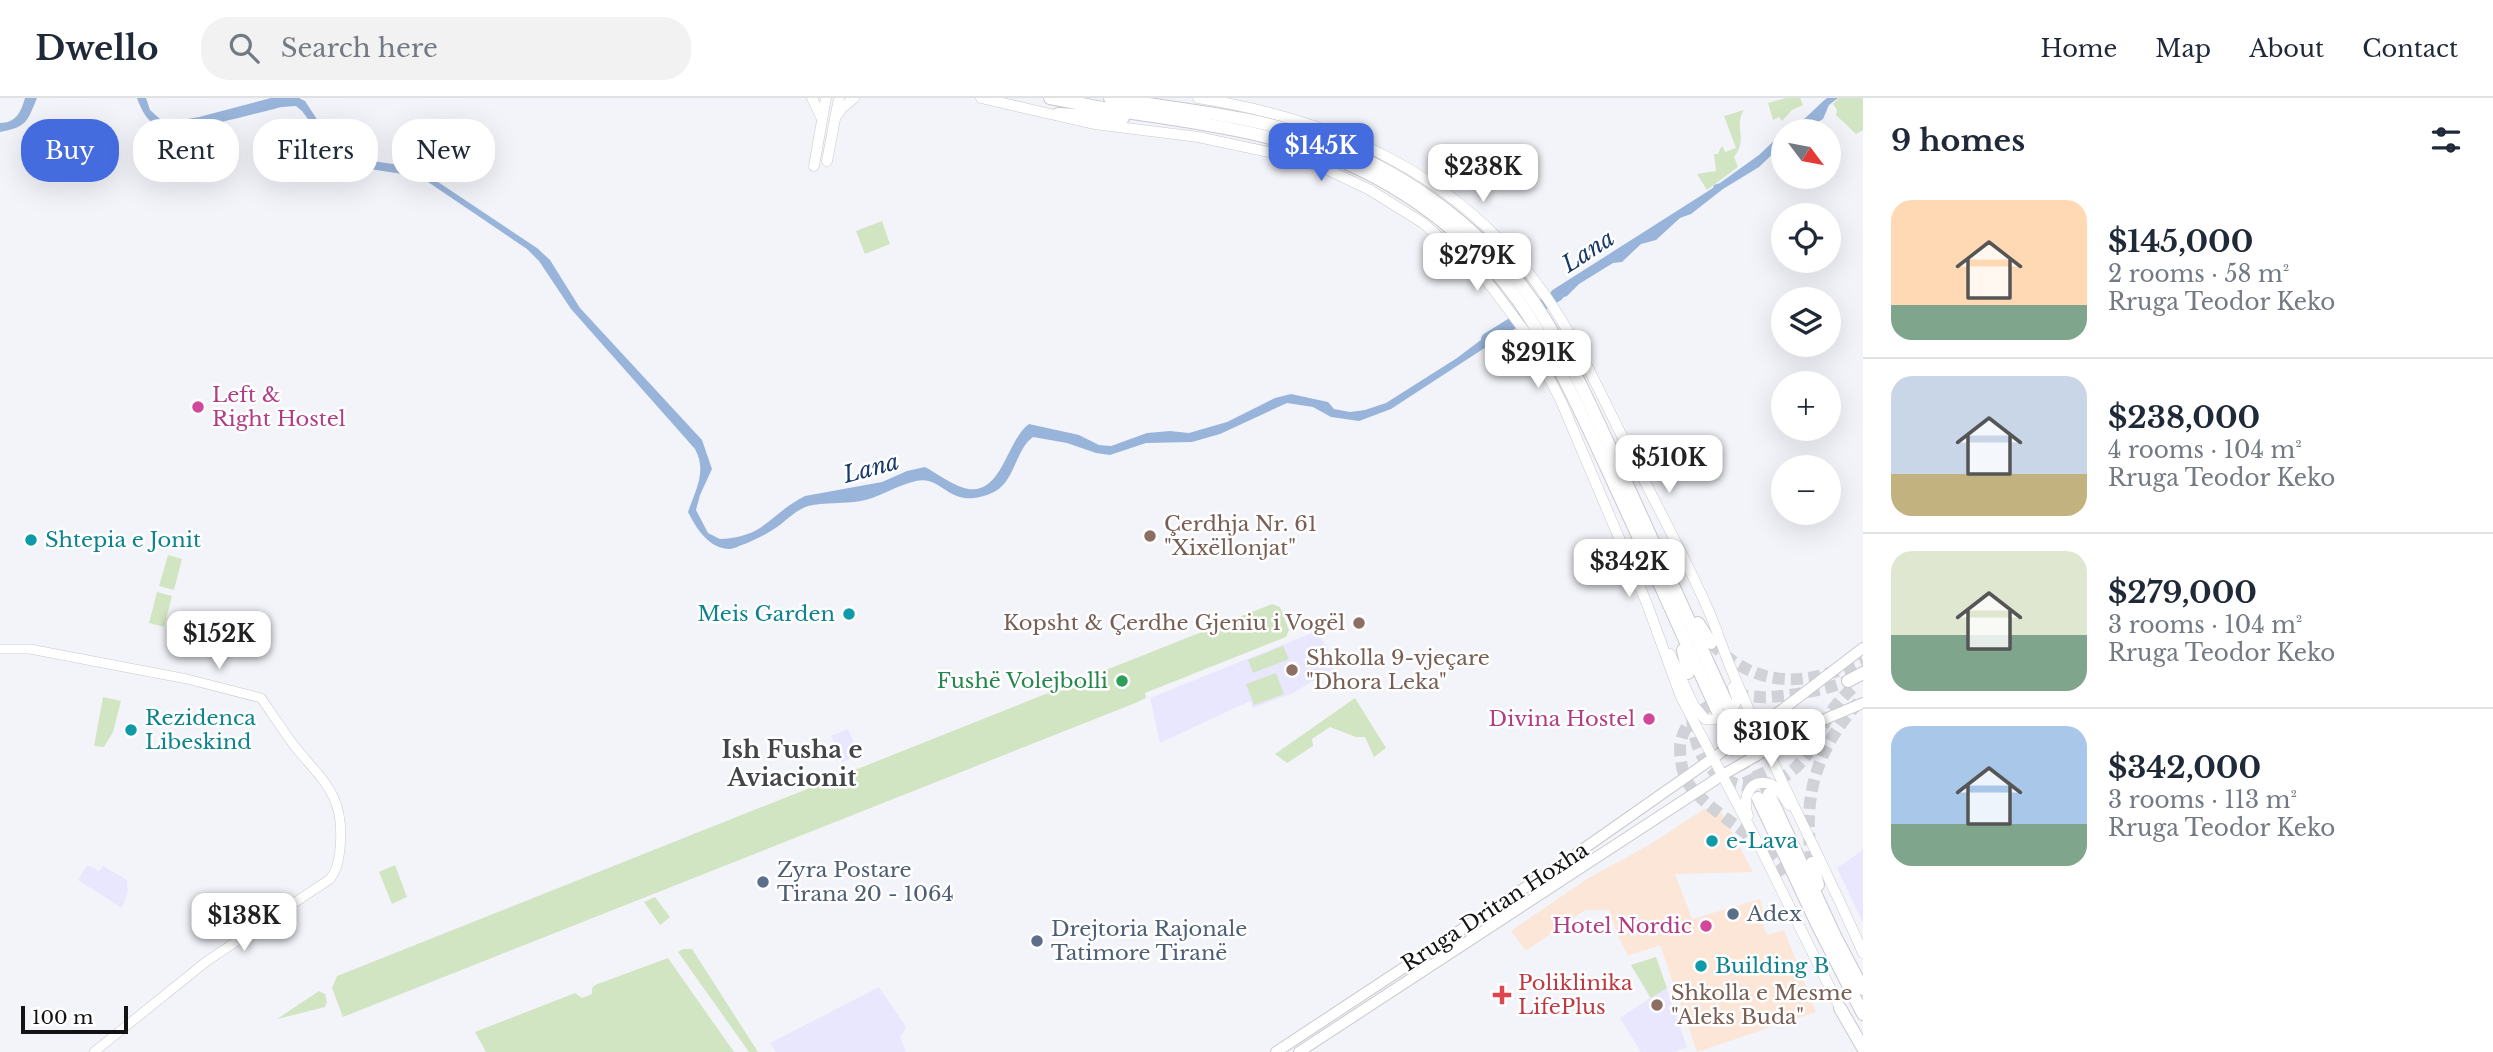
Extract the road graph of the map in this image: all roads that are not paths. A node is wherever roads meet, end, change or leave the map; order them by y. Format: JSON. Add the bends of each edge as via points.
{"nodes":[{"id":1,"x":812,"y":98,"type":"edge"},
{"id":2,"x":826,"y":98,"type":"edge"},
{"id":3,"x":839,"y":98,"type":"edge"},
{"id":4,"x":854,"y":98,"type":"edge"},
{"id":5,"x":981,"y":98,"type":"edge"},
{"id":6,"x":1050,"y":98,"type":"edge"},
{"id":7,"x":1110,"y":98,"type":"edge"},
{"id":8,"x":1145,"y":98,"type":"edge"},
{"id":9,"x":1196,"y":110,"type":"edge"},
{"id":10,"x":1058,"y":114,"type":"junction"},
{"id":11,"x":822,"y":120,"type":"junction"},
{"id":12,"x":835,"y":121,"type":"junction"},
{"id":13,"x":827,"y":161,"type":"dead end"},
{"id":14,"x":814,"y":166,"type":"dead end"},
{"id":15,"x":1526,"y":301,"type":"junction"},
{"id":16,"x":1536,"y":327,"type":"junction"},
{"id":17,"x":1652,"y":538,"type":"junction"},
{"id":18,"x":1680,"y":632,"type":"junction"},
{"id":19,"x":1714,"y":638,"type":"junction"},
{"id":20,"x":1664,"y":645,"type":"junction"},
{"id":21,"x":1863,"y":648,"type":"edge"},
{"id":22,"x":0,"y":649,"type":"edge"},
{"id":23,"x":1688,"y":673,"type":"dead end"},
{"id":24,"x":1863,"y":673,"type":"edge"},
{"id":25,"x":1855,"y":682,"type":"tunnel mouth"},
{"id":26,"x":1863,"y":703,"type":"edge"},
{"id":27,"x":1757,"y":726,"type":"junction"},
{"id":28,"x":1767,"y":749,"type":"junction"},
{"id":29,"x":1712,"y":758,"type":"junction"},
{"id":30,"x":1721,"y":776,"type":"junction"},
{"id":31,"x":1765,"y":855,"type":"junction"},
{"id":32,"x":1812,"y":863,"type":"tunnel mouth"},
{"id":33,"x":1785,"y":874,"type":"tunnel mouth"},
{"id":34,"x":1829,"y":875,"type":"junction"},
{"id":35,"x":1817,"y":924,"type":"junction"},
{"id":36,"x":1836,"y":938,"type":"junction"},
{"id":37,"x":1863,"y":953,"type":"edge"},
{"id":38,"x":1863,"y":989,"type":"edge"},
{"id":39,"x":1840,"y":1008,"type":"joint"},
{"id":40,"x":1863,"y":1014,"type":"edge"},
{"id":41,"x":1862,"y":1050,"type":"edge"},
{"id":42,"x":94,"y":1052,"type":"edge"},
{"id":43,"x":1276,"y":1052,"type":"edge"},
{"id":44,"x":1299,"y":1052,"type":"edge"}],
"edges":[{"from":1,"to":11,"type":"main road"},
{"from":2,"to":11,"type":"main road"},
{"from":3,"to":12,"type":"main road"},
{"from":4,"to":12,"type":"main road"},
{"from":5,"to":10,"type":"main road"},
{"from":6,"to":9,"type":"highway"},
{"from":7,"to":9,"type":"highway"},
{"from":8,"to":9,"type":"highway"},
{"from":9,"to":10,"type":"highway","via":[[1183,125]]},
{"from":9,"to":15,"type":"highway","via":[[1315,138],[1394,174],[1434,200],[1500,259]]},
{"from":10,"to":15,"type":"main road","via":[[1115,127],[1210,139],[1324,168],[1423,223],[1474,267]]},
{"from":11,"to":14,"type":"main road"},
{"from":12,"to":13,"type":"main road"},
{"from":15,"to":16,"type":"highway"},
{"from":15,"to":16,"type":"main road"},
{"from":15,"to":19,"type":"main road","via":[[1558,314],[1584,360],[1665,519]]},
{"from":16,"to":17,"type":"highway","via":[[1580,383]]},
{"from":16,"to":18,"type":"highway","via":[[1599,452]]},
{"from":16,"to":20,"type":"main road","via":[[1561,401]]},
{"from":17,"to":18,"type":"highway","via":[[1722,707]]},
{"from":17,"to":19,"type":"highway"},
{"from":18,"to":23,"type":"highway"},
{"from":19,"to":20,"type":"main road","via":[[1737,699],[1732,709],[1712,720],[1699,714]]},
{"from":19,"to":27,"type":"main road"},
{"from":20,"to":29,"type":"main road","via":[[1681,697]]},
{"from":21,"to":27,"type":"main road","name":"Rruga Dritan Hoxha"},
{"from":22,"to":42,"type":"street","via":[[30,649],[261,698],[337,802],[342,827],[339,860],[330,879],[207,961]]},
{"from":24,"to":25,"type":"highway"},
{"from":26,"to":28,"type":"main road","name":"Rruga Dritan Hoxha"},
{"from":27,"to":28,"type":"main road"},
{"from":27,"to":29,"type":"main road","name":"Rruga Dritan Hoxha"},
{"from":28,"to":30,"type":"main road","name":"Rruga Dritan Hoxha"},
{"from":28,"to":34,"type":"main road"},
{"from":29,"to":30,"type":"main road"},
{"from":29,"to":43,"type":"main road","name":"Rruga Dritan Hoxha","via":[[1579,852]]},
{"from":30,"to":31,"type":"main road"},
{"from":30,"to":44,"type":"main road","name":"Rruga Dritan Hoxha"},
{"from":31,"to":34,"type":"main road","via":[[1744,803],[1749,790],[1759,784],[1771,785],[1783,796]]},
{"from":31,"to":39,"type":"main road"},
{"from":32,"to":36,"type":"highway"},
{"from":33,"to":35,"type":"highway"},
{"from":34,"to":37,"type":"main road"},
{"from":35,"to":36,"type":"highway","via":[[1764,796]]},
{"from":35,"to":40,"type":"highway"},
{"from":36,"to":38,"type":"highway"},
{"from":39,"to":41,"type":"highway"}]}
